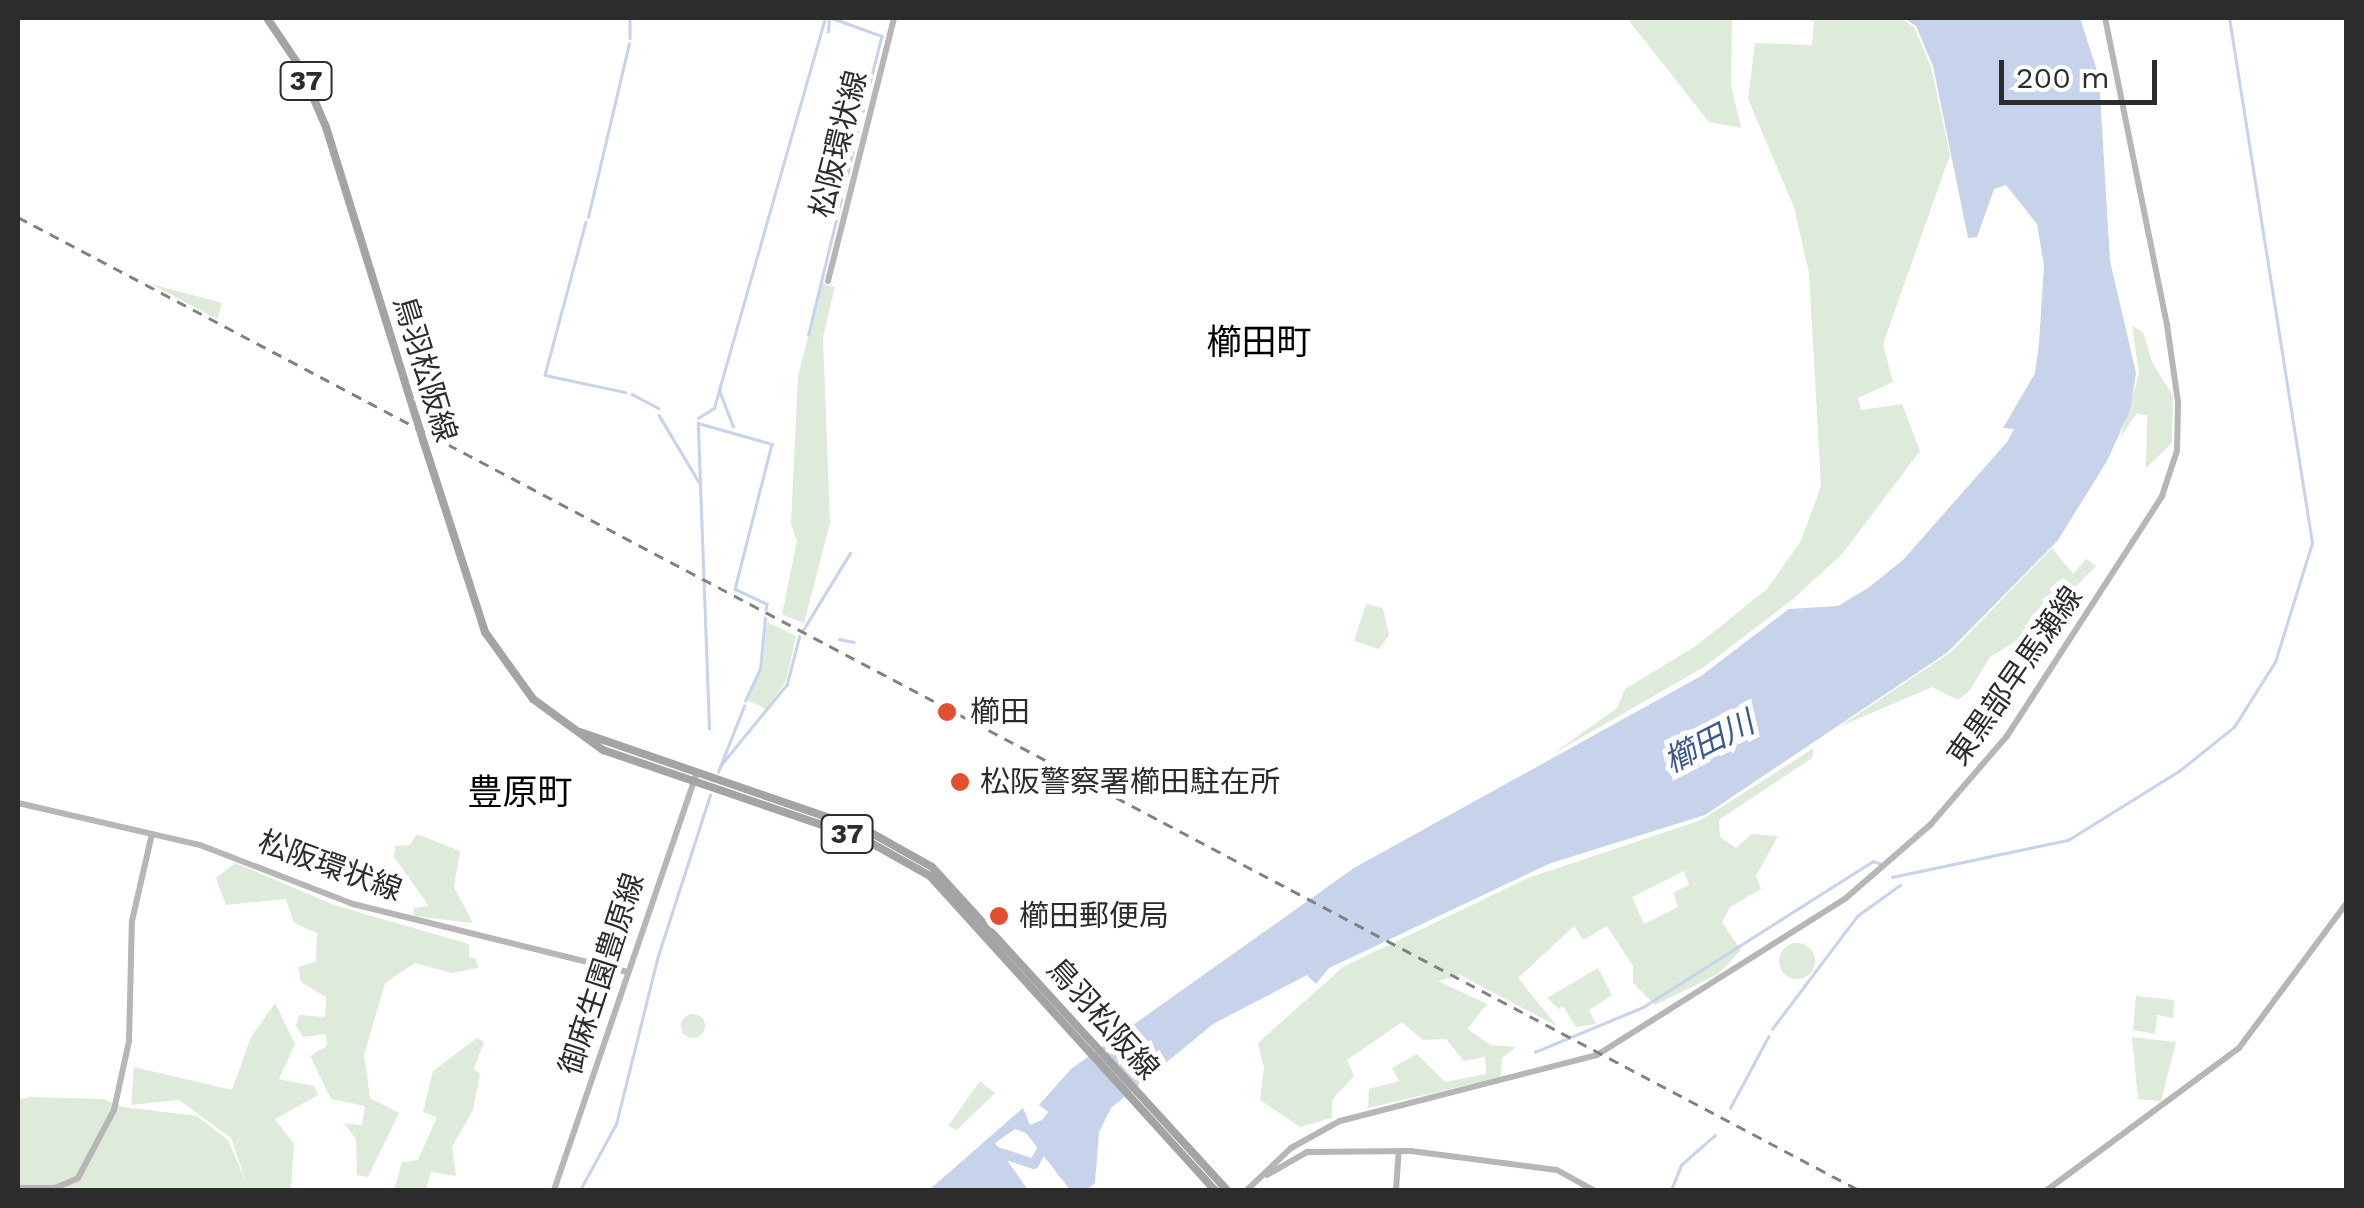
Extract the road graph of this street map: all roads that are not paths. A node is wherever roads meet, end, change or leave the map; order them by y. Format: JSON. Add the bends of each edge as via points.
{"nodes":[{"id":1,"x":267,"y":18,"type":"edge"},
{"id":2,"x":894,"y":18,"type":"edge"},
{"id":3,"x":2105,"y":18,"type":"edge"},
{"id":4,"x":828,"y":281,"type":"dead end"},
{"id":5,"x":695,"y":776,"type":"junction"},
{"id":6,"x":18,"y":804,"type":"edge"},
{"id":7,"x":152,"y":834,"type":"junction"},
{"id":8,"x":2346,"y":904,"type":"edge"},
{"id":9,"x":627,"y":972,"type":"junction"},
{"id":10,"x":1080,"y":1034,"type":"junction"},
{"id":11,"x":1398,"y":1151,"type":"junction"},
{"id":12,"x":1258,"y":1181,"type":"junction"},
{"id":13,"x":18,"y":1188,"type":"edge"},
{"id":14,"x":554,"y":1190,"type":"edge"},
{"id":15,"x":1214,"y":1190,"type":"edge"},
{"id":16,"x":1227,"y":1190,"type":"edge"},
{"id":17,"x":1248,"y":1190,"type":"edge"},
{"id":18,"x":1396,"y":1190,"type":"edge"},
{"id":19,"x":1593,"y":1190,"type":"edge"},
{"id":20,"x":2047,"y":1190,"type":"edge"}],
"edges":[{"from":1,"to":5,"type":"main road","name":"鳥羽松阪線","number":"37","bridge":true,"via":[[300,67],[326,128],[485,632],[513,677],[559,721]]},
{"from":2,"to":4,"type":"main road","name":"松阪環状線"},
{"from":3,"to":12,"type":"main road","name":"東黒部早馬瀬線","via":[[2127,102],[2170,344],[2180,419],[2176,450],[2162,496],[2006,736],[1931,824],[1846,898],[1597,1055],[1340,1122],[1291,1148]]},
{"from":5,"to":9,"type":"main road","name":"御麻生園豊原線"},
{"from":5,"to":10,"type":"main road","name":"鳥羽松阪線","number":"37","via":[[868,832],[924,861]]},
{"from":6,"to":7,"type":"main road","name":"松阪環状線"},
{"from":7,"to":9,"type":"main road","name":"松阪環状線","via":[[224,852],[353,904]]},
{"from":7,"to":13,"type":"main road","via":[[132,922],[126,1064],[106,1130],[78,1178],[55,1188]]},
{"from":8,"to":20,"type":"main road","via":[[2238,1048]]},
{"from":9,"to":14,"type":"main road","name":"御麻生園豊原線"},
{"from":10,"to":15,"type":"main road","name":"鳥羽松阪線","number":"37"},
{"from":10,"to":16,"type":"main road","name":"鳥羽松阪線","number":"37"},
{"from":11,"to":12,"type":"main road","via":[[1308,1152]]},
{"from":11,"to":18,"type":"main road"},
{"from":11,"to":19,"type":"main road","via":[[1556,1170]]},
{"from":12,"to":17,"type":"main road","name":"東黒部早馬瀬線"}]}
